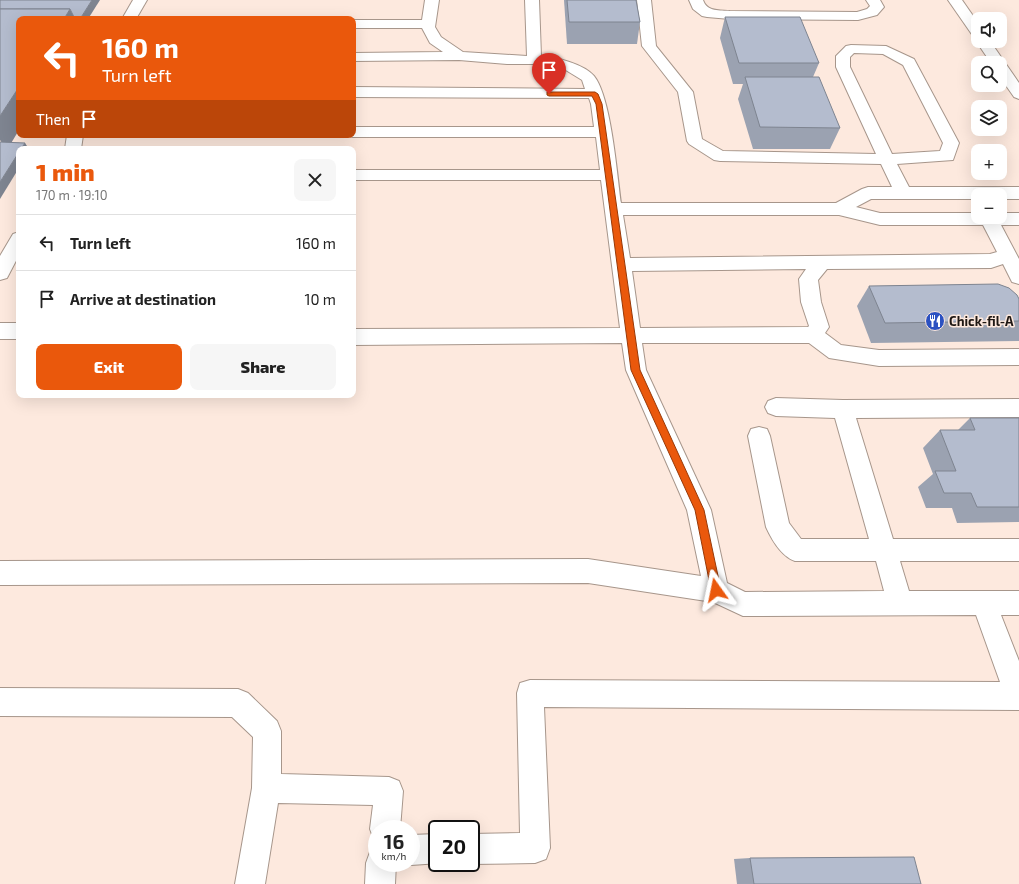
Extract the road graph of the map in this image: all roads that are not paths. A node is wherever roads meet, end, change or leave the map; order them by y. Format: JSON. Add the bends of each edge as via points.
{"nodes":[{"id":1,"x":140,"y":0,"type":"edge"},
{"id":2,"x":432,"y":0,"type":"edge"},
{"id":3,"x":532,"y":0,"type":"edge"},
{"id":4,"x":644,"y":0,"type":"edge"},
{"id":5,"x":696,"y":0,"type":"edge"},
{"id":6,"x":873,"y":0,"type":"edge"},
{"id":7,"x":955,"y":0,"type":"edge"},
{"id":8,"x":131,"y":16,"type":"edge"},
{"id":9,"x":971,"y":23,"type":"edge"},
{"id":10,"x":356,"y":24,"type":"edge"},
{"id":11,"x":429,"y":24,"type":"junction"},
{"id":12,"x":459,"y":56,"type":"junction"},
{"id":13,"x":356,"y":57,"type":"edge"},
{"id":14,"x":534,"y":60,"type":"junction"},
{"id":15,"x":1007,"y":76,"type":"edge"},
{"id":16,"x":356,"y":92,"type":"edge"},
{"id":17,"x":595,"y":94,"type":"junction"},
{"id":18,"x":1019,"y":94,"type":"edge"},
{"id":19,"x":356,"y":132,"type":"edge"},
{"id":20,"x":603,"y":132,"type":"junction"},
{"id":21,"x":887,"y":159,"type":"junction"},
{"id":22,"x":356,"y":174,"type":"edge"},
{"id":23,"x":609,"y":175,"type":"junction"},
{"id":24,"x":902,"y":193,"type":"junction"},
{"id":25,"x":1019,"y":193,"type":"edge"},
{"id":26,"x":838,"y":209,"type":"junction"},
{"id":27,"x":613,"y":210,"type":"junction"},
{"id":28,"x":971,"y":219,"type":"edge"},
{"id":29,"x":1007,"y":219,"type":"edge"},
{"id":30,"x":1019,"y":219,"type":"edge"},
{"id":31,"x":992,"y":224,"type":"edge"},
{"id":32,"x":16,"y":244,"type":"edge"},
{"id":33,"x":1007,"y":255,"type":"junction"},
{"id":34,"x":822,"y":262,"type":"junction"},
{"id":35,"x":621,"y":265,"type":"junction"},
{"id":36,"x":0,"y":273,"type":"edge"},
{"id":37,"x":1019,"y":277,"type":"edge"},
{"id":38,"x":0,"y":330,"type":"edge"},
{"id":39,"x":16,"y":331,"type":"edge"},
{"id":40,"x":631,"y":335,"type":"junction"},
{"id":41,"x":813,"y":335,"type":"junction"},
{"id":42,"x":356,"y":337,"type":"edge"},
{"id":43,"x":1019,"y":357,"type":"edge"},
{"id":44,"x":776,"y":407,"type":"dead end"},
{"id":45,"x":1019,"y":408,"type":"edge"},
{"id":46,"x":843,"y":409,"type":"junction"},
{"id":47,"x":759,"y":436,"type":"dead end"},
{"id":48,"x":885,"y":550,"type":"junction"},
{"id":49,"x":1019,"y":550,"type":"edge"},
{"id":50,"x":0,"y":573,"type":"edge"},
{"id":51,"x":716,"y":590,"type":"junction"},
{"id":52,"x":900,"y":603,"type":"junction"},
{"id":53,"x":984,"y":603,"type":"junction"},
{"id":54,"x":1019,"y":603,"type":"edge"},
{"id":55,"x":1019,"y":696,"type":"edge"},
{"id":56,"x":0,"y":702,"type":"edge"},
{"id":57,"x":266,"y":788,"type":"junction"},
{"id":58,"x":386,"y":820,"type":"edge"},
{"id":59,"x":480,"y":849,"type":"edge"},
{"id":60,"x":381,"y":872,"type":"edge"},
{"id":61,"x":250,"y":884,"type":"edge"},
{"id":62,"x":380,"y":884,"type":"edge"}],
"edges":[{"from":1,"to":8,"type":"street"},
{"from":2,"to":11,"type":"street"},
{"from":3,"to":14,"type":"street"},
{"from":4,"to":21,"type":"street","via":[[649,46],[685,92],[695,141],[720,156]]},
{"from":5,"to":6,"type":"street","via":[[698,6],[707,13],[843,16],[858,16],[872,12],[877,7]]},
{"from":7,"to":9,"type":"street"},
{"from":10,"to":11,"type":"street"},
{"from":11,"to":12,"type":"street","via":[[435,40]]},
{"from":12,"to":13,"type":"street"},
{"from":12,"to":14,"type":"street"},
{"from":14,"to":17,"type":"street","via":[[569,66],[588,78]]},
{"from":15,"to":18,"type":"street"},
{"from":16,"to":17,"type":"street"},
{"from":17,"to":20,"type":"street"},
{"from":19,"to":20,"type":"street"},
{"from":20,"to":23,"type":"street"},
{"from":21,"to":21,"type":"street","via":[[947,156],[951,143],[909,62],[886,50],[850,49],[843,56],[843,67]]},
{"from":21,"to":24,"type":"street"},
{"from":22,"to":23,"type":"street"},
{"from":23,"to":27,"type":"street"},
{"from":24,"to":25,"type":"street"},
{"from":24,"to":26,"type":"street","via":[[868,193]]},
{"from":26,"to":27,"type":"street"},
{"from":26,"to":28,"type":"street","via":[[880,219]]},
{"from":27,"to":35,"type":"street"},
{"from":29,"to":30,"type":"street"},
{"from":31,"to":33,"type":"street"},
{"from":32,"to":36,"type":"street"},
{"from":33,"to":34,"type":"street","via":[[991,261]]},
{"from":33,"to":37,"type":"street"},
{"from":34,"to":35,"type":"street"},
{"from":34,"to":41,"type":"street","via":[[808,279],[818,327]]},
{"from":35,"to":40,"type":"street"},
{"from":38,"to":39,"type":"street"},
{"from":40,"to":41,"type":"street"},
{"from":40,"to":42,"type":"street"},
{"from":40,"to":51,"type":"street","via":[[636,370],[699,510]]},
{"from":41,"to":43,"type":"street","via":[[836,352],[879,358]]},
{"from":44,"to":46,"type":"street"},
{"from":45,"to":46,"type":"street"},
{"from":46,"to":48,"type":"street"},
{"from":47,"to":48,"type":"street","via":[[778,527],[795,550]]},
{"from":48,"to":49,"type":"street"},
{"from":48,"to":52,"type":"street"},
{"from":50,"to":51,"type":"street","via":[[588,571]]},
{"from":51,"to":52,"type":"street","via":[[743,604]]},
{"from":52,"to":53,"type":"street"},
{"from":53,"to":54,"type":"street"},
{"from":53,"to":55,"type":"street"},
{"from":55,"to":59,"type":"street","via":[[530,693],[535,848]]},
{"from":56,"to":57,"type":"street","via":[[238,703],[267,731]]},
{"from":57,"to":58,"type":"street","via":[[389,791]]},
{"from":57,"to":61,"type":"street"},
{"from":60,"to":62,"type":"street"}]}
